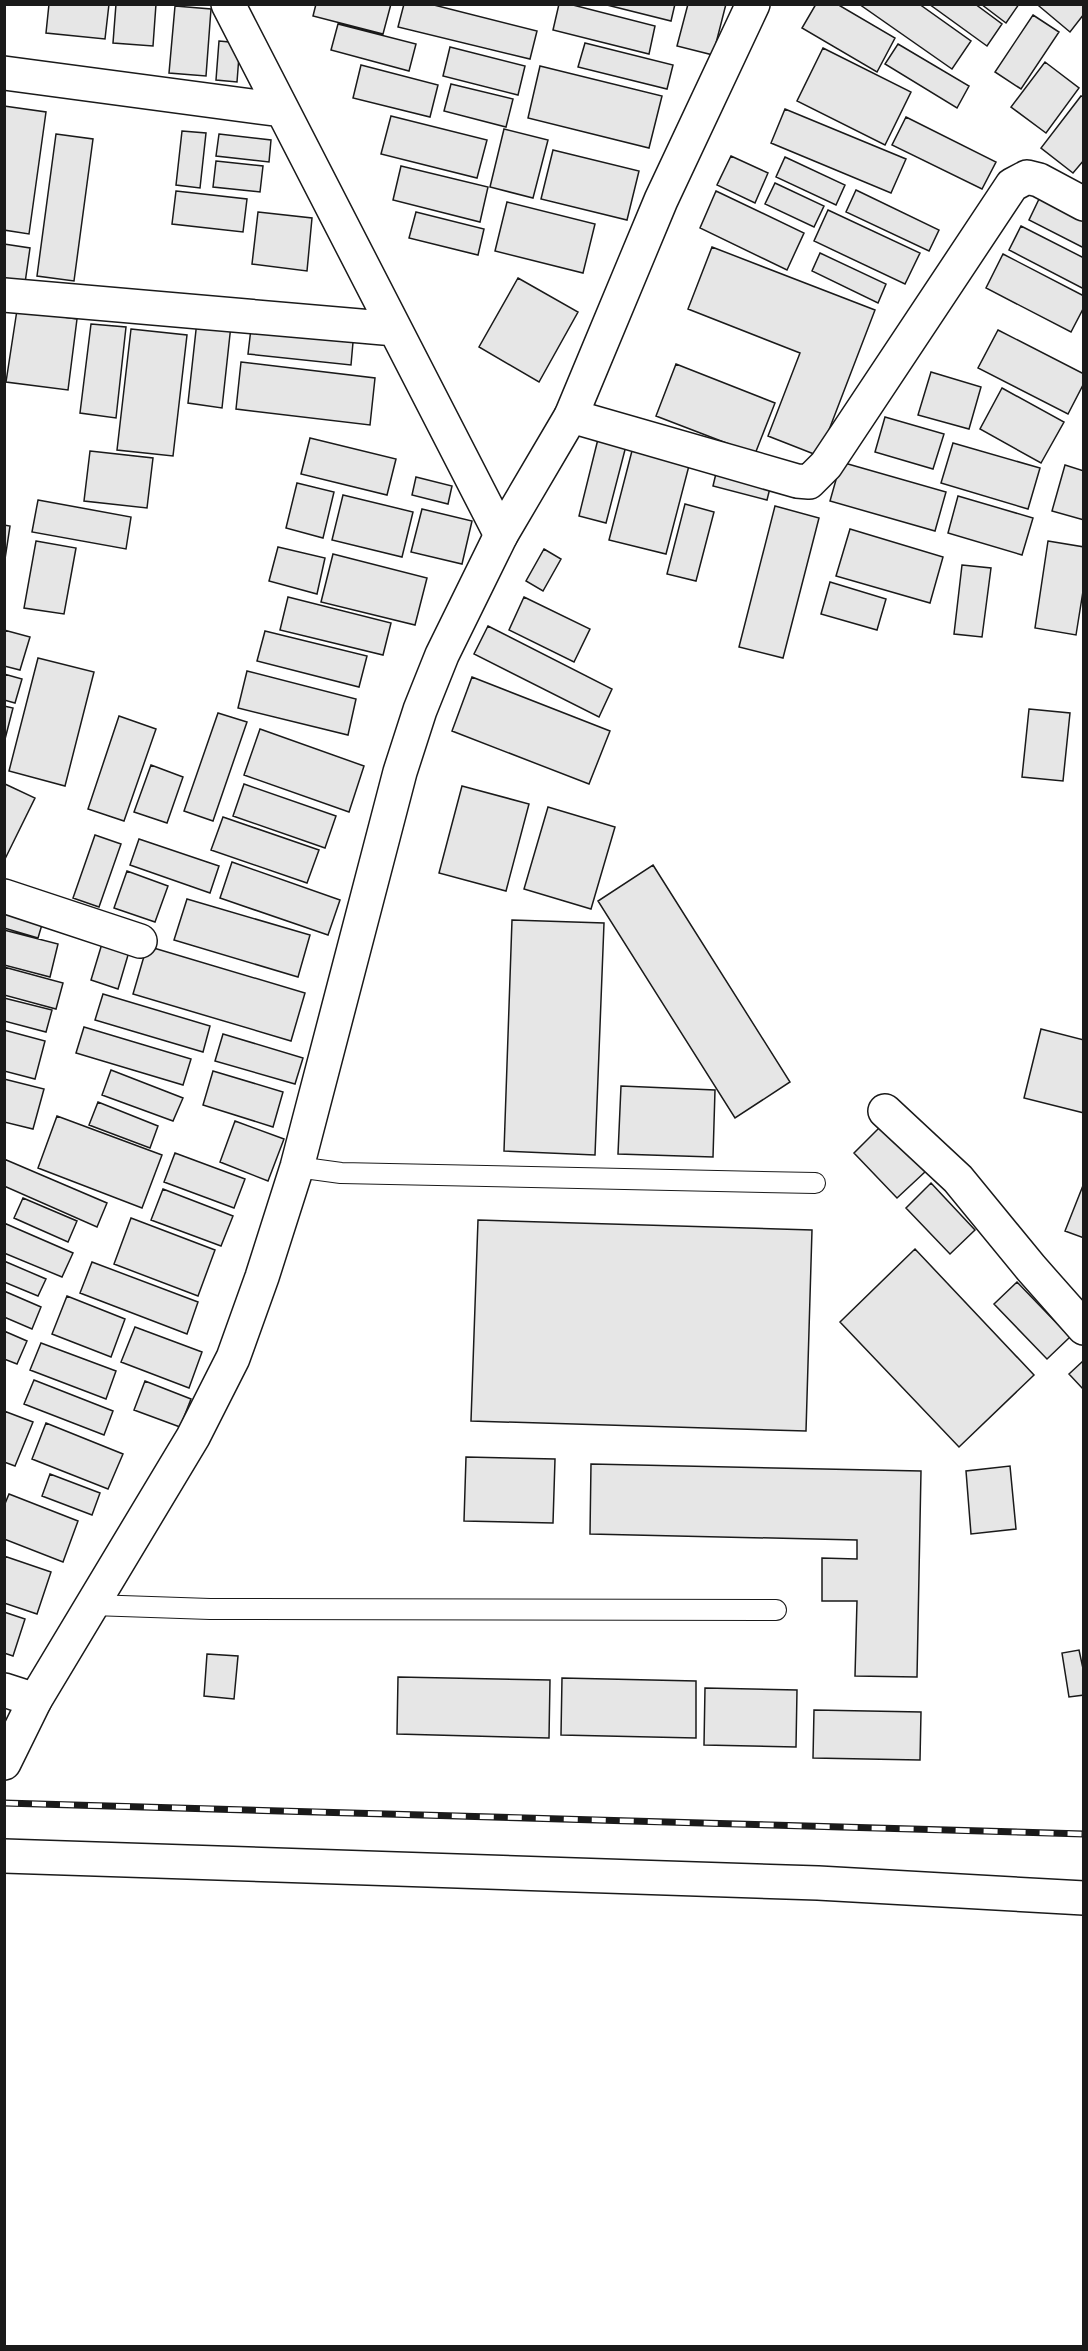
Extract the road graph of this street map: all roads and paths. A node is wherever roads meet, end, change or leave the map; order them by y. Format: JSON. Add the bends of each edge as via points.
{"nodes":[{"id":1,"x":753,"y":4,"type":"edge"},
{"id":2,"x":239,"y":10,"type":"edge"},
{"id":3,"x":4,"y":73,"type":"edge"},
{"id":4,"x":282,"y":110,"type":"junction"},
{"id":5,"x":1083,"y":204,"type":"edge"},
{"id":6,"x":4,"y":296,"type":"edge"},
{"id":7,"x":395,"y":329,"type":"junction"},
{"id":8,"x":571,"y":416,"type":"junction"},
{"id":9,"x":501,"y":535,"type":"junction"},
{"id":10,"x":4,"y":896,"type":"edge"},
{"id":11,"x":140,"y":941,"type":"dead end"},
{"id":12,"x":885,"y":1111,"type":"dead end"},
{"id":13,"x":297,"y":1167,"type":"junction"},
{"id":14,"x":815,"y":1183,"type":"dead end"},
{"id":15,"x":1083,"y":1328,"type":"edge"},
{"id":16,"x":92,"y":1605,"type":"junction"},
{"id":17,"x":776,"y":1610,"type":"dead end"},
{"id":18,"x":4,"y":1690,"type":"edge"},
{"id":19,"x":35,"y":1700,"type":"junction"},
{"id":20,"x":4,"y":1763,"type":"edge"},
{"id":21,"x":4,"y":1856,"type":"edge"},
{"id":22,"x":1083,"y":1898,"type":"edge"}],
"edges":[{"from":1,"to":8,"type":"street","via":[[661,200]]},
{"from":2,"to":4,"type":"street"},
{"from":3,"to":4,"type":"street"},
{"from":4,"to":7,"type":"street"},
{"from":5,"to":8,"type":"street","via":[[1038,180],[1026,177],[1012,185],[826,465],[809,482],[797,482]]},
{"from":6,"to":7,"type":"street"},
{"from":7,"to":9,"type":"street"},
{"from":8,"to":9,"type":"street"},
{"from":9,"to":13,"type":"street","via":[[442,655],[420,710],[400,772]]},
{"from":10,"to":11,"type":"street"},
{"from":12,"to":15,"type":"street","via":[[958,1179]]},
{"from":13,"to":14,"type":"lane","via":[[341,1173]]},
{"from":13,"to":16,"type":"street","via":[[233,1358],[194,1437]]},
{"from":16,"to":17,"type":"lane","via":[[210,1609]]},
{"from":16,"to":19,"type":"street"},
{"from":18,"to":19,"type":"street"},
{"from":19,"to":20,"type":"street"},
{"from":21,"to":22,"type":"street","via":[[818,1883]]}]}
